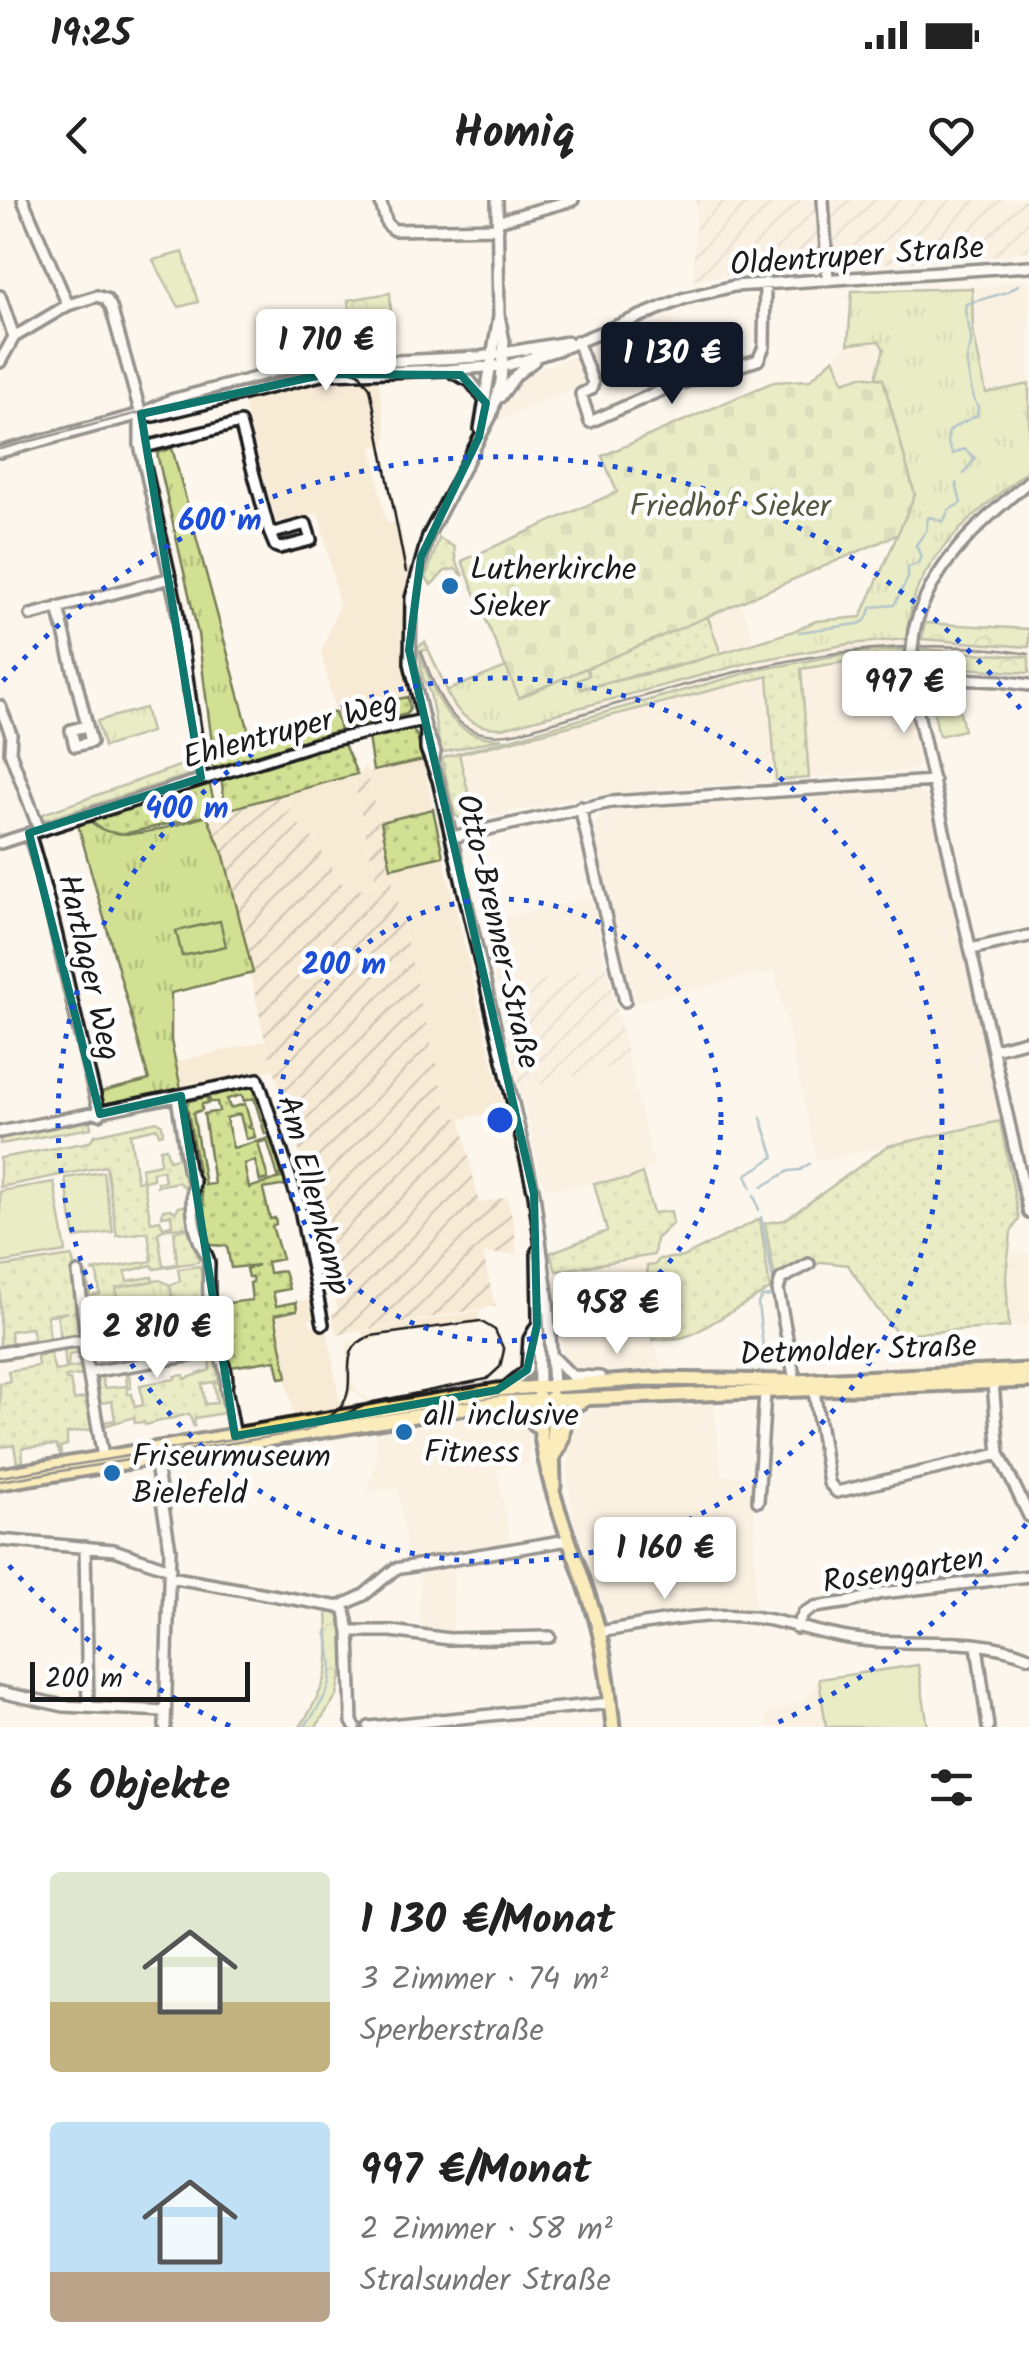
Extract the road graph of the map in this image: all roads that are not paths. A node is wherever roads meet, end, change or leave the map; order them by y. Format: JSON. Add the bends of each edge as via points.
{"nodes":[{"id":1,"x":22,"y":200,"type":"edge"},
{"id":2,"x":380,"y":200,"type":"edge"},
{"id":3,"x":497,"y":200,"type":"edge"},
{"id":4,"x":572,"y":200,"type":"edge"},
{"id":5,"x":824,"y":200,"type":"edge"},
{"id":6,"x":498,"y":225,"type":"junction"},
{"id":7,"x":1029,"y":266,"type":"edge"},
{"id":8,"x":828,"y":280,"type":"junction"},
{"id":9,"x":765,"y":283,"type":"junction"},
{"id":10,"x":0,"y":296,"type":"edge"},
{"id":11,"x":68,"y":305,"type":"junction"},
{"id":12,"x":14,"y":338,"type":"junction"},
{"id":13,"x":577,"y":341,"type":"junction"},
{"id":14,"x":545,"y":355,"type":"junction"},
{"id":15,"x":500,"y":358,"type":"junction"},
{"id":16,"x":0,"y":362,"type":"edge"},
{"id":17,"x":492,"y":368,"type":"junction"},
{"id":18,"x":446,"y":370,"type":"junction"},
{"id":19,"x":491,"y":404,"type":"junction"},
{"id":20,"x":140,"y":414,"type":"junction"},
{"id":21,"x":141,"y":448,"type":"junction"},
{"id":22,"x":0,"y":452,"type":"edge"},
{"id":23,"x":1029,"y":481,"type":"edge"},
{"id":24,"x":270,"y":534,"type":"dead end"},
{"id":25,"x":171,"y":578,"type":"junction"},
{"id":26,"x":58,"y":608,"type":"junction"},
{"id":27,"x":31,"y":614,"type":"dead end"},
{"id":28,"x":911,"y":677,"type":"junction"},
{"id":29,"x":1029,"y":685,"type":"edge"},
{"id":30,"x":0,"y":706,"type":"edge"},
{"id":31,"x":423,"y":720,"type":"junction"},
{"id":32,"x":86,"y":726,"type":"dead end"},
{"id":33,"x":5,"y":744,"type":"edge"},
{"id":34,"x":202,"y":778,"type":"junction"},
{"id":35,"x":934,"y":781,"type":"junction"},
{"id":36,"x":580,"y":806,"type":"junction"},
{"id":37,"x":34,"y":831,"type":"junction"},
{"id":38,"x":452,"y":838,"type":"junction"},
{"id":39,"x":0,"y":843,"type":"edge"},
{"id":40,"x":1029,"y":936,"type":"edge"},
{"id":41,"x":972,"y":948,"type":"junction"},
{"id":42,"x":625,"y":1001,"type":"dead end"},
{"id":43,"x":1029,"y":1040,"type":"edge"},
{"id":44,"x":994,"y":1048,"type":"junction"},
{"id":45,"x":177,"y":1097,"type":"junction"},
{"id":46,"x":100,"y":1114,"type":"junction"},
{"id":47,"x":0,"y":1132,"type":"edge"},
{"id":48,"x":1029,"y":1152,"type":"edge"},
{"id":49,"x":1017,"y":1154,"type":"junction"},
{"id":50,"x":1029,"y":1213,"type":"edge"},
{"id":51,"x":538,"y":1228,"type":"junction"},
{"id":52,"x":809,"y":1264,"type":"dead end"},
{"id":53,"x":78,"y":1273,"type":"dead end"},
{"id":54,"x":323,"y":1324,"type":"dead end"},
{"id":55,"x":537,"y":1325,"type":"junction"},
{"id":56,"x":83,"y":1342,"type":"junction"},
{"id":57,"x":218,"y":1351,"type":"junction"},
{"id":58,"x":551,"y":1352,"type":"junction"},
{"id":59,"x":0,"y":1353,"type":"edge"},
{"id":60,"x":1029,"y":1370,"type":"edge"},
{"id":61,"x":90,"y":1372,"type":"junction"},
{"id":62,"x":652,"y":1379,"type":"junction"},
{"id":63,"x":1029,"y":1381,"type":"edge"},
{"id":64,"x":794,"y":1382,"type":"junction"},
{"id":65,"x":993,"y":1382,"type":"junction"},
{"id":66,"x":497,"y":1390,"type":"junction"},
{"id":67,"x":814,"y":1391,"type":"junction"},
{"id":68,"x":546,"y":1393,"type":"junction"},
{"id":69,"x":765,"y":1393,"type":"junction"},
{"id":70,"x":598,"y":1396,"type":"junction"},
{"id":71,"x":440,"y":1411,"type":"junction"},
{"id":72,"x":540,"y":1434,"type":"junction"},
{"id":73,"x":235,"y":1436,"type":"junction"},
{"id":74,"x":154,"y":1454,"type":"junction"},
{"id":75,"x":555,"y":1454,"type":"junction"},
{"id":76,"x":999,"y":1454,"type":"junction"},
{"id":77,"x":103,"y":1457,"type":"junction"},
{"id":78,"x":0,"y":1475,"type":"edge"},
{"id":79,"x":0,"y":1483,"type":"edge"},
{"id":80,"x":553,"y":1492,"type":"junction"},
{"id":81,"x":758,"y":1501,"type":"dead end"},
{"id":82,"x":1029,"y":1516,"type":"edge"},
{"id":83,"x":0,"y":1540,"type":"edge"},
{"id":84,"x":568,"y":1540,"type":"junction"},
{"id":85,"x":85,"y":1547,"type":"junction"},
{"id":86,"x":170,"y":1573,"type":"junction"},
{"id":87,"x":1029,"y":1576,"type":"edge"},
{"id":88,"x":344,"y":1606,"type":"junction"},
{"id":89,"x":796,"y":1628,"type":"junction"},
{"id":90,"x":350,"y":1630,"type":"junction"},
{"id":91,"x":599,"y":1632,"type":"junction"},
{"id":92,"x":550,"y":1636,"type":"dead end"},
{"id":93,"x":977,"y":1645,"type":"junction"},
{"id":94,"x":1029,"y":1657,"type":"edge"},
{"id":95,"x":0,"y":1692,"type":"edge"},
{"id":96,"x":610,"y":1703,"type":"junction"},
{"id":97,"x":88,"y":1707,"type":"junction"},
{"id":98,"x":166,"y":1711,"type":"junction"},
{"id":99,"x":165,"y":1727,"type":"edge"},
{"id":100,"x":355,"y":1727,"type":"edge"},
{"id":101,"x":369,"y":1727,"type":"edge"},
{"id":102,"x":613,"y":1727,"type":"edge"},
{"id":103,"x":988,"y":1727,"type":"edge"}],
"edges":[{"from":1,"to":11,"type":"street"},
{"from":2,"to":6,"type":"street","via":[[387,224],[399,231]]},
{"from":3,"to":6,"type":"street","name":"Otto-Brenner-Straße"},
{"from":4,"to":6,"type":"street"},
{"from":5,"to":8,"type":"street"},
{"from":6,"to":15,"type":"street","name":"Otto-Brenner-Straße"},
{"from":7,"to":8,"type":"street","name":"Oldentruper Straße"},
{"from":8,"to":9,"type":"street","name":"Oldentruper Straße"},
{"from":9,"to":13,"type":"street","name":"Oldentruper Straße","via":[[685,298]]},
{"from":9,"to":13,"type":"street","via":[[758,360],[671,386],[590,422],[581,394],[593,383]]},
{"from":10,"to":12,"type":"street"},
{"from":11,"to":12,"type":"street"},
{"from":11,"to":20,"type":"street","via":[[97,296],[108,303]]},
{"from":12,"to":16,"type":"street"},
{"from":13,"to":14,"type":"street","name":"Oldentruper Straße"},
{"from":13,"to":15,"type":"street","name":"Oldentruper Straße"},
{"from":14,"to":15,"type":"street","name":"Oldentruper Straße"},
{"from":14,"to":19,"type":"street"},
{"from":15,"to":17,"type":"street","name":"Otto-Brenner-Straße"},
{"from":15,"to":19,"type":"street","name":"Otto-Brenner-Straße"},
{"from":15,"to":20,"type":"street","name":"Oldentruper Straße","via":[[298,368]]},
{"from":17,"to":18,"type":"street","name":"Oldentruper Straße"},
{"from":17,"to":19,"type":"street","name":"Otto-Brenner-Straße"},
{"from":18,"to":19,"type":"street","via":[[470,381]]},
{"from":18,"to":20,"type":"street","name":"Oldentruper Straße","via":[[326,374]]},
{"from":19,"to":31,"type":"street","name":"Otto-Brenner-Straße","via":[[415,578],[409,650]]},
{"from":20,"to":21,"type":"street"},
{"from":20,"to":22,"type":"street","name":"Oldentruper Straße"},
{"from":21,"to":24,"type":"street","via":[[240,423]]},
{"from":21,"to":25,"type":"street"},
{"from":23,"to":28,"type":"street","bridge":true,"via":[[946,561],[914,631]]},
{"from":25,"to":26,"type":"street"},
{"from":25,"to":34,"type":"street"},
{"from":26,"to":27,"type":"street"},
{"from":26,"to":32,"type":"street"},
{"from":28,"to":29,"type":"street"},
{"from":28,"to":35,"type":"street"},
{"from":30,"to":33,"type":"street","name":"Hartlager Weg","via":[[11,734]]},
{"from":31,"to":34,"type":"street","name":"Ehlentruper Weg"},
{"from":31,"to":38,"type":"street","name":"Otto-Brenner-Straße"},
{"from":33,"to":37,"type":"street","name":"Hartlager Weg"},
{"from":34,"to":37,"type":"street","name":"Ehlentruper Weg"},
{"from":35,"to":36,"type":"street"},
{"from":35,"to":41,"type":"street"},
{"from":36,"to":38,"type":"street"},
{"from":36,"to":42,"type":"street"},
{"from":37,"to":39,"type":"street","name":"Ehlentruper Weg"},
{"from":37,"to":46,"type":"street","name":"Hartlager Weg"},
{"from":38,"to":51,"type":"street","name":"Otto-Brenner-Straße"},
{"from":40,"to":41,"type":"street"},
{"from":41,"to":44,"type":"street"},
{"from":43,"to":44,"type":"street"},
{"from":44,"to":49,"type":"street"},
{"from":45,"to":46,"type":"street"},
{"from":45,"to":54,"type":"street","name":"Am Ellernkamp","via":[[258,1079],[299,1204]]},
{"from":45,"to":57,"type":"street"},
{"from":46,"to":47,"type":"street"},
{"from":48,"to":49,"type":"street"},
{"from":49,"to":50,"type":"street"},
{"from":51,"to":55,"type":"street","name":"Otto-Brenner-Straße"},
{"from":51,"to":58,"type":"street","name":"Otto-Brenner-Straße"},
{"from":52,"to":64,"type":"street","via":[[781,1279],[778,1290]]},
{"from":53,"to":56,"type":"street"},
{"from":55,"to":66,"type":"street","via":[[528,1339],[527,1370]]},
{"from":55,"to":68,"type":"street","name":"Otto-Brenner-Straße"},
{"from":56,"to":59,"type":"street"},
{"from":56,"to":61,"type":"street"},
{"from":57,"to":61,"type":"street"},
{"from":57,"to":73,"type":"street"},
{"from":58,"to":62,"type":"street","via":[[572,1376]]},
{"from":58,"to":68,"type":"street","name":"Otto-Brenner-Straße"},
{"from":60,"to":64,"type":"main road","name":"Detmolder Straße"},
{"from":61,"to":77,"type":"street"},
{"from":62,"to":64,"type":"main road","name":"Detmolder Straße"},
{"from":62,"to":68,"type":"main road","name":"Detmolder Straße"},
{"from":63,"to":65,"type":"main road","name":"Detmolder Straße"},
{"from":65,"to":67,"type":"main road","name":"Detmolder Straße"},
{"from":65,"to":76,"type":"street"},
{"from":66,"to":68,"type":"main road","name":"Detmolder Straße"},
{"from":66,"to":73,"type":"main road","name":"Detmolder Straße"},
{"from":67,"to":69,"type":"main road","name":"Detmolder Straße"},
{"from":67,"to":76,"type":"street","via":[[836,1492]]},
{"from":68,"to":70,"type":"main road","name":"Detmolder Straße"},
{"from":68,"to":71,"type":"main road","name":"Detmolder Straße"},
{"from":68,"to":72,"type":"main road"},
{"from":68,"to":75,"type":"main road"},
{"from":69,"to":70,"type":"main road","name":"Detmolder Straße"},
{"from":69,"to":81,"type":"street","name":"Detmolder Straße"},
{"from":70,"to":75,"type":"main road","via":[[568,1410]]},
{"from":71,"to":72,"type":"main road","via":[[520,1409]]},
{"from":71,"to":74,"type":"main road","name":"Detmolder Straße"},
{"from":72,"to":80,"type":"main road"},
{"from":73,"to":74,"type":"main road","name":"Detmolder Straße"},
{"from":74,"to":77,"type":"main road","name":"Detmolder Straße"},
{"from":74,"to":79,"type":"main road","name":"Detmolder Straße"},
{"from":74,"to":86,"type":"street"},
{"from":75,"to":80,"type":"main road"},
{"from":76,"to":82,"type":"street"},
{"from":77,"to":78,"type":"main road","name":"Detmolder Straße"},
{"from":80,"to":84,"type":"main road"},
{"from":83,"to":85,"type":"street"},
{"from":84,"to":88,"type":"street","via":[[395,1569]]},
{"from":84,"to":91,"type":"main road"},
{"from":85,"to":86,"type":"street","via":[[136,1556]]},
{"from":85,"to":97,"type":"street"},
{"from":86,"to":88,"type":"street"},
{"from":86,"to":98,"type":"street"},
{"from":87,"to":89,"type":"street","name":"Rosengarten","via":[[815,1607]]},
{"from":88,"to":90,"type":"street"},
{"from":89,"to":91,"type":"street","via":[[716,1616]]},
{"from":89,"to":93,"type":"street","via":[[862,1640]]},
{"from":90,"to":92,"type":"street","via":[[449,1639]]},
{"from":90,"to":100,"type":"street"},
{"from":91,"to":96,"type":"main road"},
{"from":93,"to":94,"type":"street"},
{"from":93,"to":103,"type":"street"},
{"from":95,"to":97,"type":"street"},
{"from":96,"to":101,"type":"street"},
{"from":96,"to":102,"type":"main road"},
{"from":97,"to":98,"type":"street"},
{"from":98,"to":99,"type":"street"}]}
